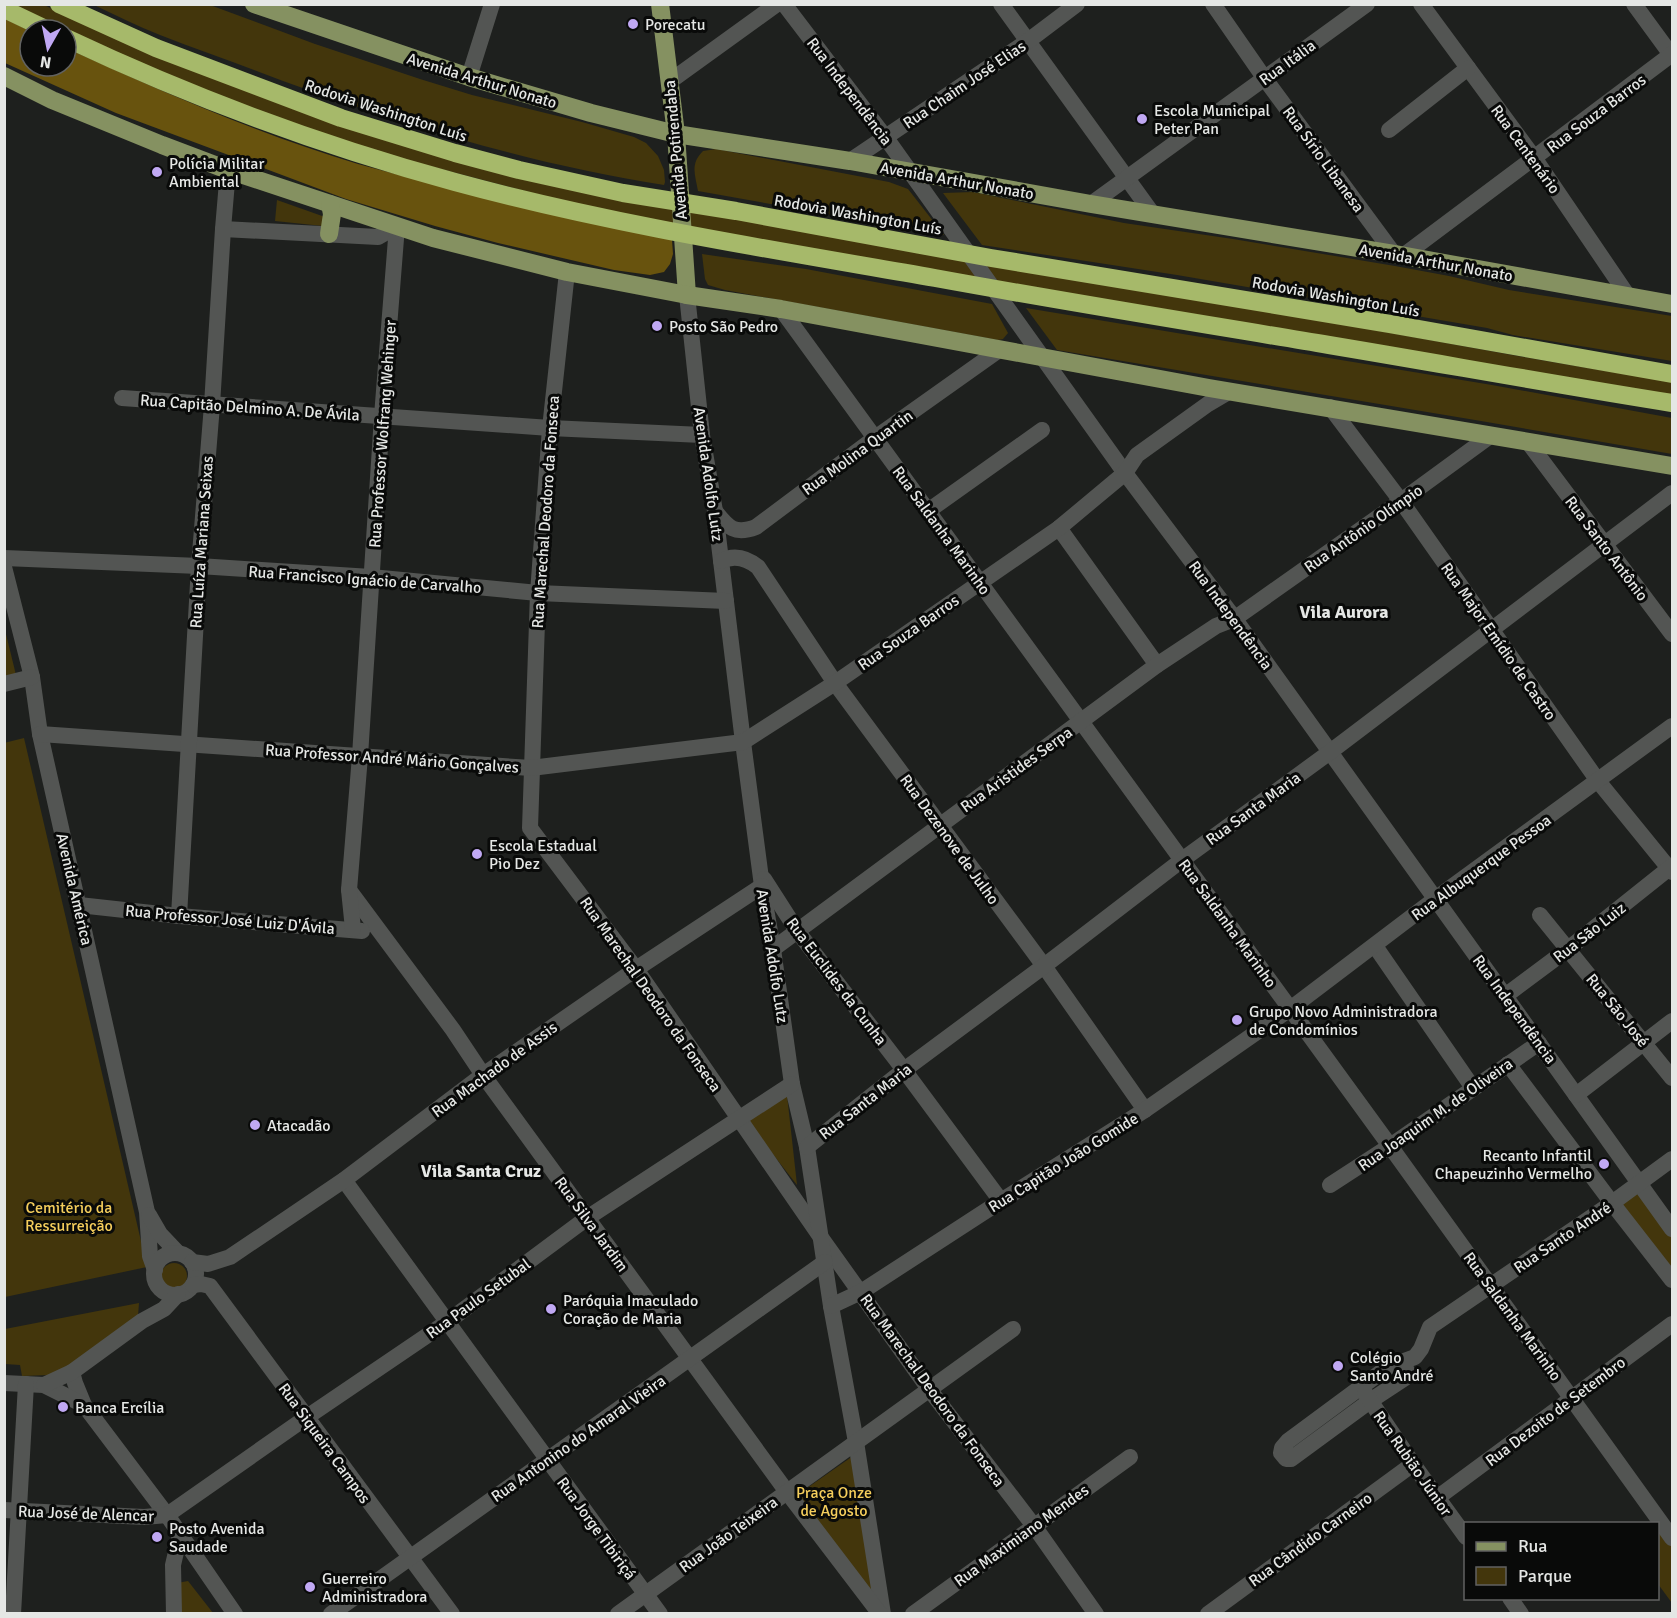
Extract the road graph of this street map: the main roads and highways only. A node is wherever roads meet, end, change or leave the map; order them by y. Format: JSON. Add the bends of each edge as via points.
{"nodes":[{"id":1,"x":59,"y":4,"type":"edge"},
{"id":2,"x":660,"y":4,"type":"edge"},
{"id":3,"x":258,"y":5,"type":"edge"},
{"id":4,"x":4,"y":9,"type":"edge"},
{"id":5,"x":23,"y":18,"type":"edge"},
{"id":6,"x":78,"y":43,"type":"edge"},
{"id":7,"x":4,"y":76,"type":"edge"},
{"id":8,"x":676,"y":134,"type":"junction"},
{"id":9,"x":330,"y":204,"type":"junction"},
{"id":10,"x":329,"y":234,"type":"road end"},
{"id":11,"x":687,"y":295,"type":"junction"},
{"id":12,"x":1672,"y":304,"type":"edge"},
{"id":13,"x":1672,"y":374,"type":"edge"},
{"id":14,"x":1672,"y":404,"type":"edge"},
{"id":15,"x":1672,"y":466,"type":"edge"}],
"edges":[{"from":1,"to":13,"type":"highway","name":"Rodovia Washington Luís","via":[[156,48],[321,111],[519,170],[623,193]]},
{"from":2,"to":8,"type":"main road","name":"Avenida Potirendaba"},
{"from":3,"to":8,"type":"main road","name":"Avenida Arthur Nonato","via":[[469,77]]},
{"from":4,"to":5,"type":"highway"},
{"from":6,"to":14,"type":"highway","via":[[181,89],[326,143],[454,182],[568,210],[1038,297]]},
{"from":7,"to":9,"type":"main road","via":[[162,145]]},
{"from":8,"to":11,"type":"main road","name":"Avenida Potirendaba"},
{"from":8,"to":12,"type":"main road","name":"Avenida Arthur Nonato"},
{"from":9,"to":10,"type":"main road"},
{"from":9,"to":11,"type":"main road","via":[[433,238],[567,272]]},
{"from":11,"to":15,"type":"main road","via":[[1043,358],[1209,396],[1230,391],[1528,442],[1545,454]]}]}
